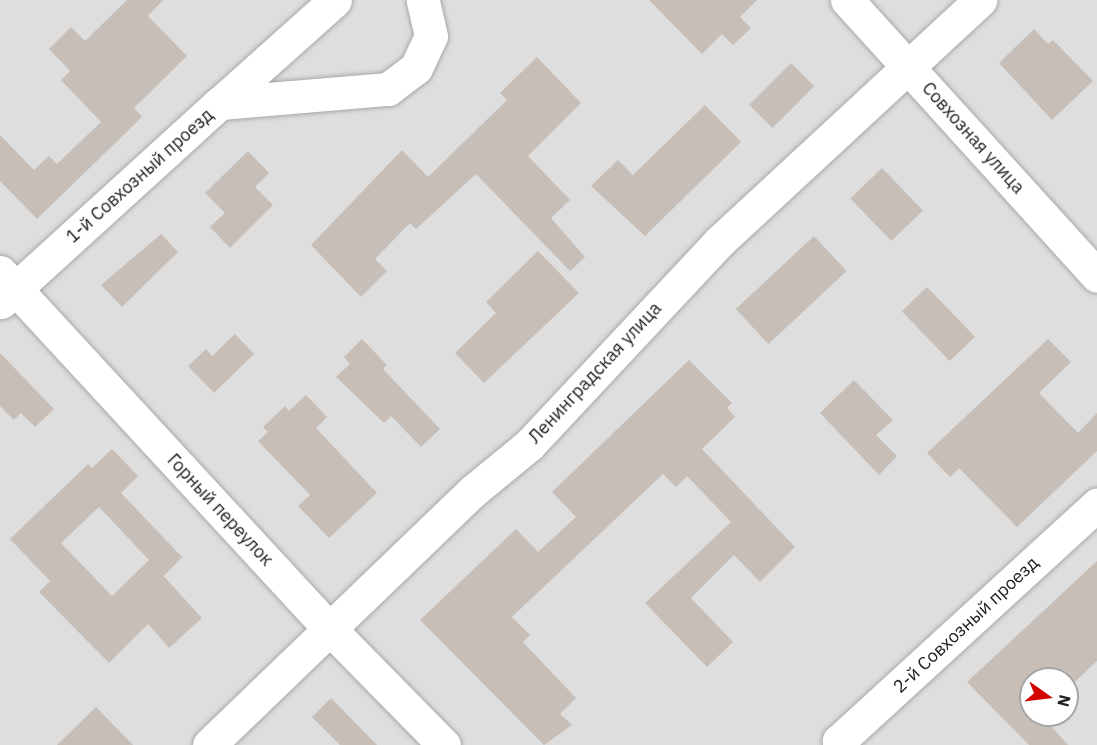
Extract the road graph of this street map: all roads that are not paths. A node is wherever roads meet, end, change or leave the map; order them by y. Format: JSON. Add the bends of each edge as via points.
{"nodes":[{"id":1,"x":335,"y":0,"type":"edge"},
{"id":2,"x":423,"y":0,"type":"edge"},
{"id":3,"x":847,"y":0,"type":"edge"},
{"id":4,"x":980,"y":0,"type":"edge"},
{"id":5,"x":911,"y":69,"type":"junction"},
{"id":6,"x":220,"y":103,"type":"junction"},
{"id":7,"x":1097,"y":276,"type":"edge"},
{"id":8,"x":5,"y":288,"type":"edge"},
{"id":9,"x":1097,"y":505,"type":"edge"},
{"id":10,"x":329,"y":628,"type":"junction"},
{"id":11,"x":209,"y":745,"type":"edge"},
{"id":12,"x":444,"y":745,"type":"edge"},
{"id":13,"x":843,"y":745,"type":"edge"}],
"edges":[{"from":1,"to":6,"type":"street"},
{"from":2,"to":6,"type":"street","name":"1-й Совхозный проезд","via":[[431,36],[416,68],[388,89]]},
{"from":3,"to":5,"type":"street","name":"Совхозная улица"},
{"from":4,"to":5,"type":"street","name":"Ленинградская улица"},
{"from":5,"to":7,"type":"street","name":"Совхозная улица"},
{"from":5,"to":10,"type":"street","name":"Ленинградская улица","via":[[719,242],[529,445]]},
{"from":6,"to":8,"type":"street","name":"1-й Совхозный проезд"},
{"from":8,"to":10,"type":"street","name":"Горный переулок"},
{"from":9,"to":13,"type":"street","name":"2-й Совхозный проезд","via":[[840,741]]},
{"from":10,"to":11,"type":"street","name":"Ленинградская улица"},
{"from":10,"to":12,"type":"street","name":"Горный переулок"}]}
